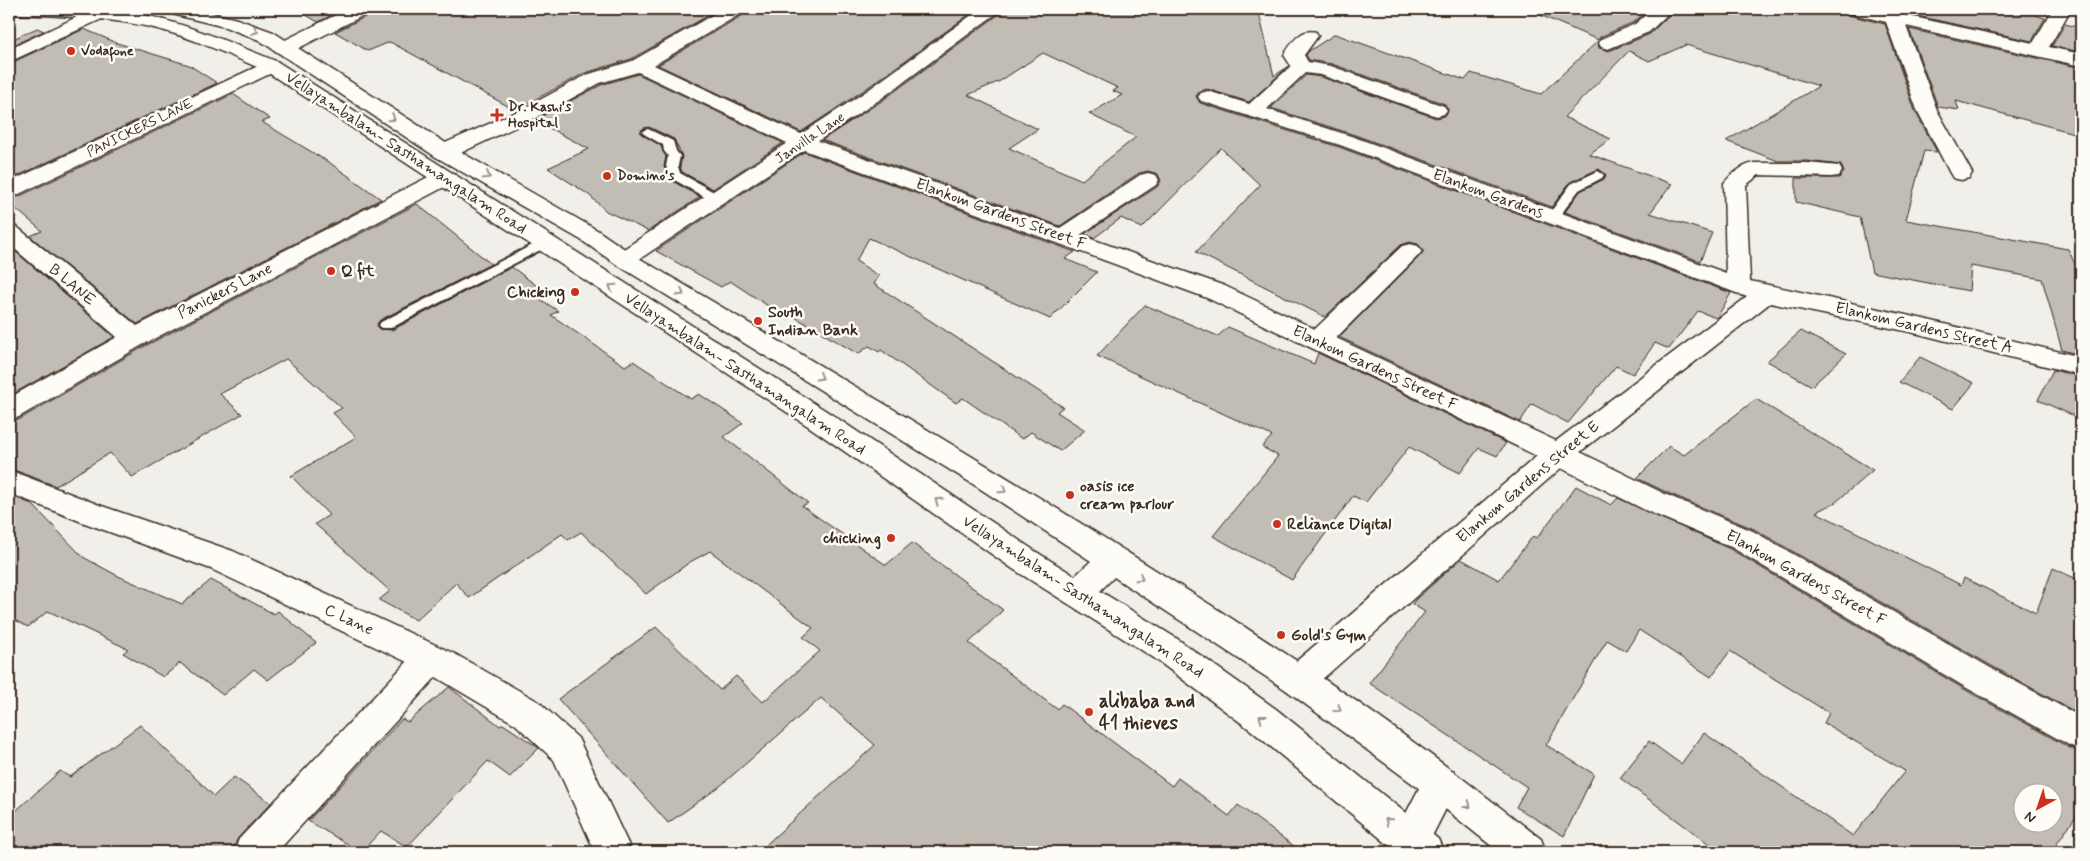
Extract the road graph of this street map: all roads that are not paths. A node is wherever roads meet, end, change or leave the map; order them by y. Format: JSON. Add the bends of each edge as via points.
{"nodes":[{"id":1,"x":13,"y":9,"type":"edge"},
{"id":2,"x":174,"y":9,"type":"edge"},
{"id":3,"x":362,"y":9,"type":"edge"},
{"id":4,"x":736,"y":9,"type":"edge"},
{"id":5,"x":990,"y":9,"type":"edge"},
{"id":6,"x":1664,"y":9,"type":"edge"},
{"id":7,"x":1854,"y":9,"type":"edge"},
{"id":8,"x":2062,"y":9,"type":"edge"},
{"id":9,"x":100,"y":13,"type":"junction"},
{"id":10,"x":1894,"y":19,"type":"junction"},
{"id":11,"x":1309,"y":36,"type":"dead end"},
{"id":12,"x":1608,"y":43,"type":"dead end"},
{"id":13,"x":2039,"y":49,"type":"junction"},
{"id":14,"x":9,"y":56,"type":"edge"},
{"id":15,"x":278,"y":57,"type":"junction"},
{"id":16,"x":2081,"y":60,"type":"edge"},
{"id":17,"x":639,"y":65,"type":"junction"},
{"id":18,"x":1301,"y":67,"type":"junction"},
{"id":19,"x":1208,"y":97,"type":"dead end"},
{"id":20,"x":1437,"y":110,"type":"dead end"},
{"id":21,"x":1253,"y":111,"type":"junction"},
{"id":22,"x":648,"y":132,"type":"dead end"},
{"id":23,"x":804,"y":143,"type":"junction"},
{"id":24,"x":444,"y":165,"type":"junction"},
{"id":25,"x":1831,"y":171,"type":"dead end"},
{"id":26,"x":1960,"y":173,"type":"dead end"},
{"id":27,"x":1598,"y":175,"type":"dead end"},
{"id":28,"x":1148,"y":180,"type":"dead end"},
{"id":29,"x":9,"y":190,"type":"edge"},
{"id":30,"x":717,"y":199,"type":"junction"},
{"id":31,"x":1552,"y":218,"type":"junction"},
{"id":32,"x":9,"y":232,"type":"edge"},
{"id":33,"x":1063,"y":236,"type":"junction"},
{"id":34,"x":544,"y":243,"type":"junction"},
{"id":35,"x":1410,"y":251,"type":"dead end"},
{"id":36,"x":624,"y":259,"type":"junction"},
{"id":37,"x":1738,"y":286,"type":"junction"},
{"id":38,"x":1766,"y":294,"type":"junction"},
{"id":39,"x":386,"y":325,"type":"dead end"},
{"id":40,"x":135,"y":338,"type":"junction"},
{"id":41,"x":1318,"y":341,"type":"junction"},
{"id":42,"x":2081,"y":366,"type":"edge"},
{"id":43,"x":9,"y":410,"type":"edge"},
{"id":44,"x":1558,"y":454,"type":"junction"},
{"id":45,"x":9,"y":481,"type":"edge"},
{"id":46,"x":1112,"y":560,"type":"junction"},
{"id":47,"x":1077,"y":594,"type":"junction"},
{"id":48,"x":431,"y":659,"type":"junction"},
{"id":49,"x":1298,"y":680,"type":"junction"},
{"id":50,"x":2081,"y":734,"type":"edge"},
{"id":51,"x":1441,"y":783,"type":"junction"},
{"id":52,"x":1413,"y":848,"type":"edge"},
{"id":53,"x":252,"y":852,"type":"edge"},
{"id":54,"x":614,"y":852,"type":"edge"},
{"id":55,"x":1528,"y":852,"type":"edge"}],
"edges":[{"from":1,"to":9,"type":"street","name":"Vellayambalam- Sasthamangalam Road"},
{"from":2,"to":15,"type":"street","name":"Vellayambalam- Sasthamangalam Road","one_way":true,"via":[[231,23],[266,36]]},
{"from":3,"to":15,"type":"street","name":"PANICKERS LANE"},
{"from":4,"to":17,"type":"street","name":"Panickers Lane"},
{"from":5,"to":23,"type":"street","name":"Janvilla Lane"},
{"from":6,"to":12,"type":"street","via":[[1642,28]]},
{"from":7,"to":10,"type":"street"},
{"from":8,"to":13,"type":"street"},
{"from":9,"to":14,"type":"street"},
{"from":9,"to":15,"type":"street","name":"Vellayambalam- Sasthamangalam Road","via":[[153,22]]},
{"from":10,"to":13,"type":"street"},
{"from":10,"to":26,"type":"street","via":[[1927,110]]},
{"from":11,"to":18,"type":"street","via":[[1294,55]]},
{"from":13,"to":16,"type":"street"},
{"from":15,"to":24,"type":"street","name":"Vellayambalam- Sasthamangalam Road"},
{"from":15,"to":29,"type":"street","name":"PANICKERS LANE"},
{"from":17,"to":23,"type":"street","name":"Elankom Gardens Street F"},
{"from":17,"to":24,"type":"street","name":"Panickers Lane","via":[[593,79]]},
{"from":18,"to":20,"type":"street","via":[[1324,70]]},
{"from":18,"to":21,"type":"street"},
{"from":19,"to":21,"type":"street","name":"Elankom Gardens"},
{"from":21,"to":31,"type":"street","name":"Elankom Gardens","via":[[1347,141]]},
{"from":22,"to":30,"type":"lane","via":[[670,143],[675,175]]},
{"from":23,"to":30,"type":"street","name":"Janvilla Lane"},
{"from":23,"to":33,"type":"street","name":"Elankom Gardens Street F"},
{"from":24,"to":34,"type":"street","name":"Vellayambalam- Sasthamangalam Road"},
{"from":24,"to":36,"type":"street","name":"Vellayambalam- Sasthamangalam Road","one_way":true,"via":[[589,235]]},
{"from":24,"to":40,"type":"street","name":"Panickers Lane"},
{"from":25,"to":37,"type":"street","via":[[1754,169],[1734,182]]},
{"from":27,"to":31,"type":"lane","via":[[1575,187]]},
{"from":28,"to":33,"type":"street"},
{"from":30,"to":36,"type":"street","name":"Janvilla Lane"},
{"from":31,"to":37,"type":"street","name":"Elankom Gardens"},
{"from":32,"to":40,"type":"street","name":"B LANE"},
{"from":33,"to":41,"type":"street","name":"Elankom Gardens Street F","via":[[1216,292]]},
{"from":34,"to":39,"type":"lane"},
{"from":47,"to":34,"type":"street","name":"Vellayambalam- Sasthamangalam Road","one_way":true,"via":[[821,421]]},
{"from":35,"to":41,"type":"street"},
{"from":36,"to":46,"type":"street","name":"Vellayambalam- Sasthamangalam Road","one_way":true,"via":[[986,478]]},
{"from":37,"to":38,"type":"street","name":"Elankom Gardens"},
{"from":38,"to":42,"type":"street","name":"Elankom Gardens Street A","via":[[1915,324]]},
{"from":38,"to":44,"type":"street","name":"Elankom Gardens Street E"},
{"from":40,"to":43,"type":"street","name":"Panickers Lane"},
{"from":41,"to":44,"type":"street","name":"Elankom Gardens Street F"},
{"from":44,"to":49,"type":"street","name":"Elankom Gardens Street E"},
{"from":44,"to":50,"type":"street","name":"Elankom Gardens Street F","via":[[1657,503],[1742,539]]},
{"from":45,"to":48,"type":"street","name":"C Lane","via":[[222,560]]},
{"from":46,"to":47,"type":"street"},
{"from":46,"to":49,"type":"street","name":"Vellayambalam- Sasthamangalam Road","one_way":true},
{"from":52,"to":47,"type":"street","name":"Vellayambalam- Sasthamangalam Road","one_way":true,"via":[[1264,720],[1165,648]]},
{"from":48,"to":53,"type":"street"},
{"from":48,"to":54,"type":"street","name":"C Lane","via":[[527,713],[566,749]]},
{"from":49,"to":51,"type":"street","name":"Vellayambalam- Sasthamangalam Road","one_way":true},
{"from":51,"to":52,"type":"street"},
{"from":51,"to":55,"type":"street","name":"Vellayambalam- Sasthamangalam Road","one_way":true}]}
